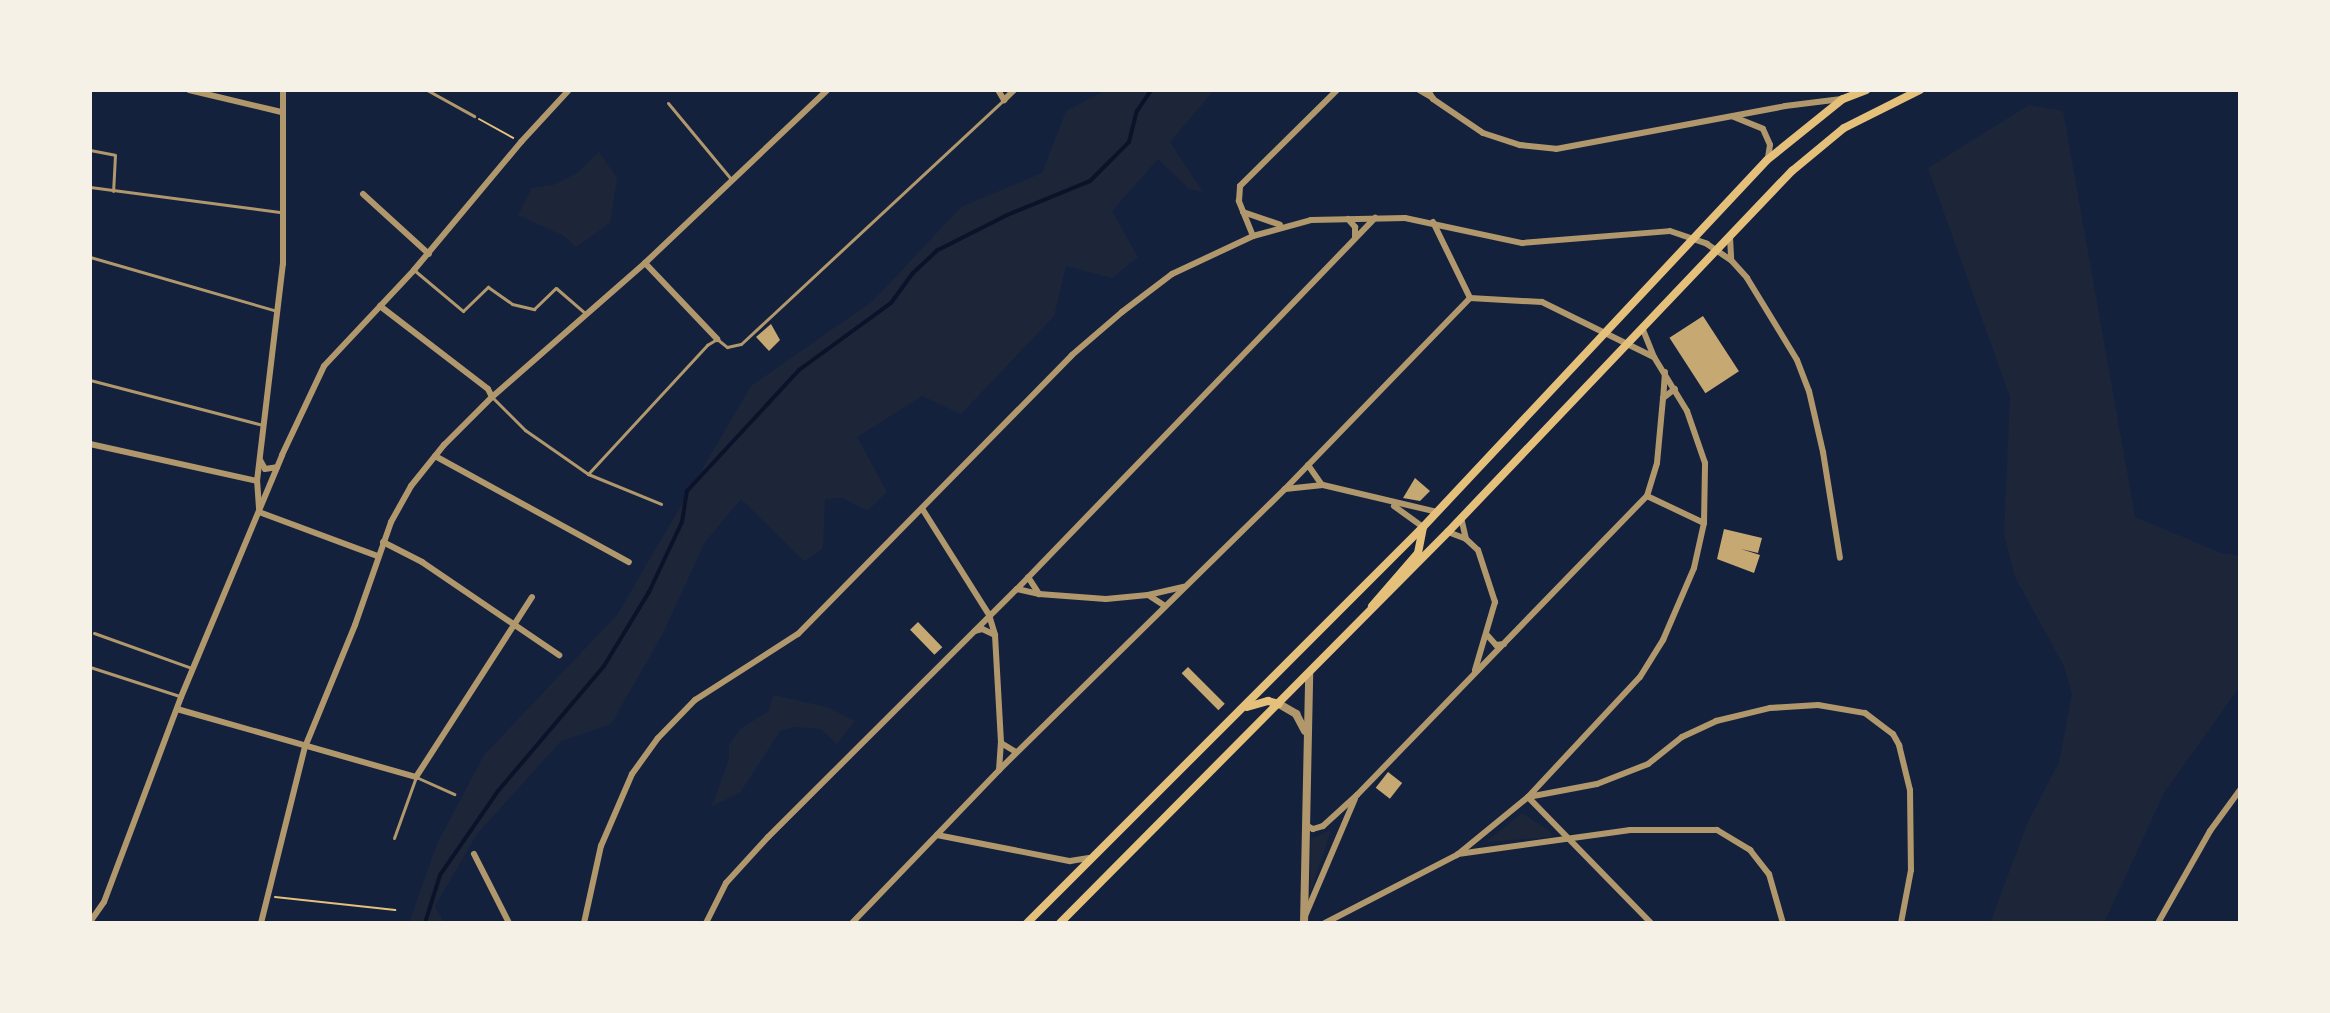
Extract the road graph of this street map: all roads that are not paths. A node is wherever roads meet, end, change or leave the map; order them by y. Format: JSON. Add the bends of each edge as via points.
{"nodes":[{"id":1,"x":189,"y":90,"type":"edge"},
{"id":2,"x":283,"y":90,"type":"edge"},
{"id":3,"x":427,"y":90,"type":"edge"},
{"id":4,"x":569,"y":90,"type":"edge"},
{"id":5,"x":827,"y":90,"type":"edge"},
{"id":6,"x":998,"y":90,"type":"edge"},
{"id":7,"x":1014,"y":90,"type":"edge"},
{"id":8,"x":1337,"y":90,"type":"edge"},
{"id":9,"x":1419,"y":90,"type":"edge"},
{"id":10,"x":1428,"y":90,"type":"edge"},
{"id":11,"x":1866,"y":90,"type":"edge"},
{"id":12,"x":1920,"y":90,"type":"edge"},
{"id":13,"x":1433,"y":99,"type":"junction"},
{"id":14,"x":1843,"y":99,"type":"junction"},
{"id":15,"x":1004,"y":100,"type":"junction"},
{"id":16,"x":668,"y":103,"type":"dead end"},
{"id":17,"x":281,"y":112,"type":"junction"},
{"id":18,"x":474,"y":116,"type":"road end"},
{"id":19,"x":1731,"y":117,"type":"junction"},
{"id":20,"x":90,"y":150,"type":"edge"},
{"id":21,"x":1767,"y":160,"type":"junction"},
{"id":22,"x":731,"y":179,"type":"junction"},
{"id":23,"x":90,"y":187,"type":"edge"},
{"id":24,"x":113,"y":191,"type":"junction"},
{"id":25,"x":363,"y":194,"type":"dead end"},
{"id":26,"x":281,"y":212,"type":"junction"},
{"id":27,"x":1243,"y":212,"type":"junction"},
{"id":28,"x":1376,"y":218,"type":"junction"},
{"id":29,"x":1348,"y":219,"type":"junction"},
{"id":30,"x":1433,"y":222,"type":"junction"},
{"id":31,"x":1281,"y":225,"type":"junction"},
{"id":32,"x":1253,"y":236,"type":"junction"},
{"id":33,"x":1730,"y":237,"type":"junction"},
{"id":34,"x":1695,"y":238,"type":"junction"},
{"id":35,"x":1355,"y":239,"type":"junction"},
{"id":36,"x":1718,"y":250,"type":"junction"},
{"id":37,"x":429,"y":254,"type":"junction"},
{"id":38,"x":90,"y":257,"type":"edge"},
{"id":39,"x":1731,"y":260,"type":"junction"},
{"id":40,"x":645,"y":263,"type":"junction"},
{"id":41,"x":414,"y":270,"type":"junction"},
{"id":42,"x":1470,"y":298,"type":"junction"},
{"id":43,"x":380,"y":306,"type":"junction"},
{"id":44,"x":277,"y":311,"type":"junction"},
{"id":45,"x":588,"y":315,"type":"junction"},
{"id":46,"x":1643,"y":330,"type":"junction"},
{"id":47,"x":1604,"y":333,"type":"junction"},
{"id":48,"x":717,"y":339,"type":"junction"},
{"id":49,"x":1629,"y":346,"type":"junction"},
{"id":50,"x":1654,"y":357,"type":"junction"},
{"id":51,"x":1665,"y":372,"type":"junction"},
{"id":52,"x":90,"y":380,"type":"edge"},
{"id":53,"x":1675,"y":389,"type":"junction"},
{"id":54,"x":492,"y":397,"type":"junction"},
{"id":55,"x":1663,"y":398,"type":"junction"},
{"id":56,"x":263,"y":425,"type":"junction"},
{"id":57,"x":90,"y":444,"type":"edge"},
{"id":58,"x":435,"y":456,"type":"junction"},
{"id":59,"x":260,"y":457,"type":"junction"},
{"id":60,"x":1308,"y":465,"type":"junction"},
{"id":61,"x":277,"y":466,"type":"junction"},
{"id":62,"x":588,"y":474,"type":"junction"},
{"id":63,"x":257,"y":481,"type":"junction"},
{"id":64,"x":1323,"y":485,"type":"junction"},
{"id":65,"x":1284,"y":490,"type":"junction"},
{"id":66,"x":1647,"y":496,"type":"junction"},
{"id":67,"x":661,"y":504,"type":"dead end"},
{"id":68,"x":1391,"y":504,"type":"junction"},
{"id":69,"x":923,"y":510,"type":"junction"},
{"id":70,"x":259,"y":512,"type":"junction"},
{"id":71,"x":1437,"y":512,"type":"junction"},
{"id":72,"x":1461,"y":518,"type":"junction"},
{"id":73,"x":1704,"y":523,"type":"junction"},
{"id":74,"x":1423,"y":527,"type":"junction"},
{"id":75,"x":1448,"y":532,"type":"junction"},
{"id":76,"x":1466,"y":539,"type":"junction"},
{"id":77,"x":383,"y":542,"type":"junction"},
{"id":78,"x":378,"y":556,"type":"junction"},
{"id":79,"x":1840,"y":558,"type":"dead end"},
{"id":80,"x":629,"y":562,"type":"dead end"},
{"id":81,"x":1028,"y":577,"type":"junction"},
{"id":82,"x":1184,"y":586,"type":"junction"},
{"id":83,"x":1017,"y":589,"type":"junction"},
{"id":84,"x":1039,"y":594,"type":"junction"},
{"id":85,"x":1148,"y":595,"type":"junction"},
{"id":86,"x":532,"y":597,"type":"dead end"},
{"id":87,"x":1165,"y":606,"type":"junction"},
{"id":88,"x":1370,"y":612,"type":"junction"},
{"id":89,"x":989,"y":615,"type":"junction"},
{"id":90,"x":512,"y":625,"type":"junction"},
{"id":91,"x":971,"y":632,"type":"junction"},
{"id":92,"x":94,"y":633,"type":"dead end"},
{"id":93,"x":995,"y":635,"type":"junction"},
{"id":94,"x":1488,"y":636,"type":"junction"},
{"id":95,"x":1504,"y":644,"type":"junction"},
{"id":96,"x":559,"y":655,"type":"dead end"},
{"id":97,"x":90,"y":667,"type":"edge"},
{"id":98,"x":193,"y":669,"type":"junction"},
{"id":99,"x":1309,"y":674,"type":"junction"},
{"id":100,"x":1472,"y":677,"type":"junction"},
{"id":101,"x":181,"y":697,"type":"junction"},
{"id":102,"x":1279,"y":704,"type":"junction"},
{"id":103,"x":1244,"y":708,"type":"junction"},
{"id":104,"x":177,"y":709,"type":"junction"},
{"id":105,"x":1306,"y":736,"type":"junction"},
{"id":106,"x":1001,"y":743,"type":"junction"},
{"id":107,"x":305,"y":747,"type":"junction"},
{"id":108,"x":1016,"y":752,"type":"junction"},
{"id":109,"x":999,"y":770,"type":"junction"},
{"id":110,"x":416,"y":777,"type":"junction"},
{"id":111,"x":2240,"y":790,"type":"edge"},
{"id":112,"x":454,"y":794,"type":"dead end"},
{"id":113,"x":1357,"y":795,"type":"junction"},
{"id":114,"x":1528,"y":797,"type":"junction"},
{"id":115,"x":1306,"y":825,"type":"junction"},
{"id":116,"x":937,"y":835,"type":"junction"},
{"id":117,"x":394,"y":838,"type":"dead end"},
{"id":118,"x":1569,"y":838,"type":"junction"},
{"id":119,"x":474,"y":854,"type":"dead end"},
{"id":120,"x":1457,"y":855,"type":"junction"},
{"id":121,"x":1089,"y":858,"type":"junction"},
{"id":122,"x":1304,"y":921,"type":"edge"},
{"id":123,"x":1902,"y":921,"type":"edge"},
{"id":124,"x":90,"y":922,"type":"edge"},
{"id":125,"x":261,"y":923,"type":"edge"},
{"id":126,"x":509,"y":923,"type":"edge"},
{"id":127,"x":584,"y":923,"type":"edge"},
{"id":128,"x":706,"y":923,"type":"edge"},
{"id":129,"x":852,"y":923,"type":"edge"},
{"id":130,"x":1027,"y":923,"type":"edge"},
{"id":131,"x":1060,"y":923,"type":"edge"},
{"id":132,"x":1325,"y":923,"type":"edge"},
{"id":133,"x":1651,"y":923,"type":"edge"},
{"id":134,"x":1783,"y":923,"type":"edge"},
{"id":135,"x":2158,"y":923,"type":"edge"}],
"edges":[{"from":1,"to":17,"type":"street"},
{"from":2,"to":17,"type":"street"},
{"from":3,"to":18,"type":"lane"},
{"from":4,"to":37,"type":"street"},
{"from":5,"to":22,"type":"street"},
{"from":6,"to":15,"type":"street"},
{"from":7,"to":15,"type":"street"},
{"from":8,"to":27,"type":"street","via":[[1244,179],[1238,193]]},
{"from":9,"to":13,"type":"street"},
{"from":10,"to":13,"type":"street"},
{"from":11,"to":14,"type":"main road"},
{"from":12,"to":33,"type":"main road","via":[[1873,111],[1818,148]]},
{"from":13,"to":19,"type":"street","via":[[1483,133],[1520,145],[1556,149]]},
{"from":14,"to":19,"type":"street"},
{"from":14,"to":21,"type":"main road"},
{"from":15,"to":48,"type":"lane","via":[[741,344],[727,347]]},
{"from":16,"to":22,"type":"lane"},
{"from":17,"to":26,"type":"street"},
{"from":19,"to":21,"type":"street","via":[[1763,129],[1770,148]]},
{"from":20,"to":24,"type":"lane","via":[[115,155]]},
{"from":21,"to":34,"type":"main road"},
{"from":22,"to":40,"type":"street"},
{"from":23,"to":24,"type":"lane"},
{"from":24,"to":26,"type":"lane"},
{"from":25,"to":37,"type":"street"},
{"from":26,"to":44,"type":"street","via":[[283,264]]},
{"from":27,"to":31,"type":"street"},
{"from":27,"to":32,"type":"street"},
{"from":28,"to":29,"type":"street"},
{"from":28,"to":30,"type":"street"},
{"from":28,"to":35,"type":"street"},
{"from":29,"to":31,"type":"street"},
{"from":29,"to":35,"type":"street","via":[[1355,227]]},
{"from":30,"to":34,"type":"street","via":[[1522,243],[1659,231]]},
{"from":30,"to":42,"type":"street"},
{"from":31,"to":32,"type":"street"},
{"from":32,"to":69,"type":"street","via":[[1172,274],[1122,312],[1072,355]]},
{"from":33,"to":36,"type":"main road"},
{"from":33,"to":39,"type":"street"},
{"from":34,"to":36,"type":"street"},
{"from":34,"to":47,"type":"main road"},
{"from":35,"to":81,"type":"street"},
{"from":36,"to":39,"type":"street"},
{"from":36,"to":46,"type":"main road"},
{"from":37,"to":41,"type":"street"},
{"from":38,"to":44,"type":"lane"},
{"from":39,"to":79,"type":"street","via":[[1769,309],[1809,391]]},
{"from":40,"to":45,"type":"street"},
{"from":40,"to":48,"type":"street"},
{"from":41,"to":43,"type":"street"},
{"from":41,"to":45,"type":"lane","via":[[463,312],[488,287],[512,304],[534,309],[556,288]]},
{"from":42,"to":47,"type":"street","via":[[1542,302]]},
{"from":42,"to":60,"type":"street"},
{"from":43,"to":54,"type":"street","via":[[488,389]]},
{"from":43,"to":61,"type":"street","via":[[324,366]]},
{"from":44,"to":56,"type":"street"},
{"from":45,"to":54,"type":"street"},
{"from":46,"to":49,"type":"main road"},
{"from":46,"to":50,"type":"street"},
{"from":47,"to":49,"type":"street"},
{"from":47,"to":71,"type":"main road"},
{"from":48,"to":62,"type":"lane","via":[[707,345]]},
{"from":49,"to":50,"type":"street"},
{"from":49,"to":72,"type":"main road"},
{"from":50,"to":51,"type":"street"},
{"from":51,"to":53,"type":"street"},
{"from":51,"to":55,"type":"street"},
{"from":52,"to":56,"type":"lane"},
{"from":53,"to":55,"type":"street"},
{"from":53,"to":73,"type":"street","via":[[1693,424],[1705,463]]},
{"from":54,"to":58,"type":"street"},
{"from":54,"to":62,"type":"lane","via":[[525,430]]},
{"from":55,"to":66,"type":"street","via":[[1657,464]]},
{"from":56,"to":59,"type":"street"},
{"from":57,"to":63,"type":"street"},
{"from":58,"to":77,"type":"street","via":[[411,486]]},
{"from":58,"to":80,"type":"street"},
{"from":59,"to":61,"type":"street","via":[[265,469]]},
{"from":59,"to":63,"type":"street"},
{"from":60,"to":64,"type":"street"},
{"from":60,"to":65,"type":"street"},
{"from":61,"to":70,"type":"street"},
{"from":62,"to":67,"type":"lane"},
{"from":63,"to":70,"type":"street"},
{"from":64,"to":65,"type":"street"},
{"from":64,"to":68,"type":"street"},
{"from":65,"to":82,"type":"street"},
{"from":66,"to":73,"type":"street"},
{"from":66,"to":95,"type":"street"},
{"from":68,"to":71,"type":"street"},
{"from":68,"to":74,"type":"street"},
{"from":69,"to":89,"type":"street"},
{"from":69,"to":127,"type":"street","via":[[798,634],[695,700],[658,738],[632,774],[601,846]]},
{"from":70,"to":78,"type":"street"},
{"from":70,"to":98,"type":"street"},
{"from":71,"to":74,"type":"main road"},
{"from":72,"to":75,"type":"main road"},
{"from":72,"to":76,"type":"street"},
{"from":73,"to":114,"type":"street","via":[[1694,568],[1678,608],[1640,677]]},
{"from":74,"to":88,"type":"main road","via":[[1418,553],[1377,597]]},
{"from":74,"to":103,"type":"main road"},
{"from":75,"to":76,"type":"street"},
{"from":75,"to":88,"type":"main road"},
{"from":76,"to":94,"type":"street","via":[[1479,550],[1495,593]]},
{"from":77,"to":78,"type":"street"},
{"from":77,"to":90,"type":"street","via":[[422,562]]},
{"from":78,"to":107,"type":"street","via":[[355,625]]},
{"from":81,"to":83,"type":"street"},
{"from":81,"to":84,"type":"street"},
{"from":82,"to":85,"type":"street"},
{"from":82,"to":87,"type":"street"},
{"from":83,"to":84,"type":"street"},
{"from":83,"to":89,"type":"street"},
{"from":84,"to":85,"type":"street","via":[[1106,599]]},
{"from":85,"to":87,"type":"street"},
{"from":86,"to":90,"type":"street"},
{"from":87,"to":108,"type":"street"},
{"from":88,"to":99,"type":"main road"},
{"from":89,"to":91,"type":"street"},
{"from":89,"to":93,"type":"street"},
{"from":90,"to":96,"type":"street"},
{"from":90,"to":110,"type":"street"},
{"from":91,"to":93,"type":"street","via":[[982,629]]},
{"from":91,"to":128,"type":"street","via":[[761,844],[726,883]]},
{"from":92,"to":98,"type":"lane"},
{"from":93,"to":106,"type":"street"},
{"from":94,"to":95,"type":"street","via":[[1496,645]]},
{"from":94,"to":100,"type":"street"},
{"from":95,"to":100,"type":"street"},
{"from":97,"to":101,"type":"lane"},
{"from":98,"to":101,"type":"street"},
{"from":99,"to":102,"type":"main road"},
{"from":99,"to":105,"type":"street"},
{"from":100,"to":113,"type":"street"},
{"from":101,"to":104,"type":"street"},
{"from":102,"to":103,"type":"main road","via":[[1268,701]]},
{"from":102,"to":105,"type":"street","via":[[1296,714]]},
{"from":102,"to":131,"type":"main road"},
{"from":103,"to":121,"type":"main road"},
{"from":104,"to":107,"type":"street"},
{"from":104,"to":124,"type":"street","via":[[104,902]]},
{"from":105,"to":115,"type":"street"},
{"from":106,"to":108,"type":"street"},
{"from":106,"to":109,"type":"street"},
{"from":107,"to":110,"type":"street"},
{"from":107,"to":125,"type":"street"},
{"from":108,"to":109,"type":"street"},
{"from":109,"to":116,"type":"street"},
{"from":110,"to":112,"type":"lane"},
{"from":110,"to":117,"type":"lane"},
{"from":111,"to":135,"type":"street","via":[[2211,831]]},
{"from":113,"to":115,"type":"street","via":[[1323,826],[1313,829]]},
{"from":113,"to":122,"type":"street"},
{"from":114,"to":118,"type":"street"},
{"from":114,"to":120,"type":"street"},
{"from":114,"to":123,"type":"street","via":[[1596,784],[1638,768],[1683,737],[1716,721],[1770,708],[1818,705],[1865,712],[1893,735],[1910,790],[1911,870]]},
{"from":115,"to":122,"type":"street"},
{"from":116,"to":121,"type":"street","via":[[1070,861]]},
{"from":116,"to":129,"type":"street"},
{"from":118,"to":120,"type":"street"},
{"from":118,"to":133,"type":"street"},
{"from":118,"to":134,"type":"street","via":[[1630,830],[1717,830],[1750,850],[1769,874]]},
{"from":119,"to":126,"type":"street"},
{"from":120,"to":132,"type":"street"},
{"from":121,"to":130,"type":"main road"}]}
